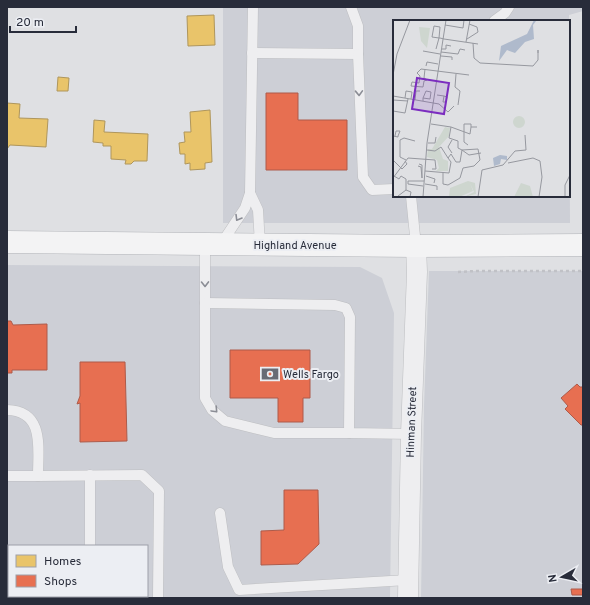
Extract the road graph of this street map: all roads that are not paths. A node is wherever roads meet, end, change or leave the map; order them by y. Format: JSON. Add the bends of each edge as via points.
{"nodes":[{"id":1,"x":253,"y":7,"type":"edge"},
{"id":2,"x":351,"y":7,"type":"edge"},
{"id":3,"x":509,"y":7,"type":"edge"},
{"id":4,"x":495,"y":20,"type":"edge"},
{"id":5,"x":252,"y":53,"type":"junction"},
{"id":6,"x":358,"y":54,"type":"junction"},
{"id":7,"x":393,"y":189,"type":"edge"},
{"id":8,"x":250,"y":193,"type":"junction"},
{"id":9,"x":411,"y":197,"type":"edge"},
{"id":10,"x":7,"y":242,"type":"edge"},
{"id":11,"x":213,"y":245,"type":"junction"},
{"id":12,"x":260,"y":245,"type":"junction"},
{"id":13,"x":583,"y":245,"type":"edge"},
{"id":14,"x":416,"y":246,"type":"junction"},
{"id":15,"x":205,"y":303,"type":"junction"},
{"id":16,"x":7,"y":410,"type":"edge"},
{"id":17,"x":349,"y":433,"type":"junction"},
{"id":18,"x":411,"y":434,"type":"junction"},
{"id":19,"x":90,"y":475,"type":"junction"},
{"id":20,"x":7,"y":476,"type":"edge"},
{"id":21,"x":38,"y":476,"type":"junction"},
{"id":22,"x":220,"y":513,"type":"dead end"},
{"id":23,"x":90,"y":545,"type":"edge"},
{"id":24,"x":408,"y":589,"type":"edge"},
{"id":25,"x":158,"y":598,"type":"edge"}],
"edges":[{"from":1,"to":5,"type":"lane"},
{"from":2,"to":6,"type":"lane","via":[[358,26]]},
{"from":3,"to":4,"type":"lane"},
{"from":5,"to":6,"type":"lane"},
{"from":5,"to":8,"type":"lane"},
{"from":6,"to":7,"type":"lane","one_way":true,"via":[[362,178],[372,190]]},
{"from":8,"to":11,"type":"lane","one_way":true,"via":[[244,208]]},
{"from":8,"to":12,"type":"lane","via":[[258,210]]},
{"from":9,"to":14,"type":"lane"},
{"from":10,"to":11,"type":"highway","name":"Highland Avenue"},
{"from":11,"to":12,"type":"highway","name":"Highland Avenue"},
{"from":11,"to":15,"type":"lane","one_way":true},
{"from":12,"to":14,"type":"highway","name":"Highland Avenue"},
{"from":13,"to":14,"type":"highway","name":"Highland Avenue"},
{"from":14,"to":18,"type":"street","name":"Hinman Street"},
{"from":15,"to":17,"type":"lane","one_way":true,"via":[[204,388],[205,398],[212,410],[225,421],[274,433]]},
{"from":15,"to":17,"type":"lane","via":[[336,305],[346,308],[350,317]]},
{"from":16,"to":21,"type":"lane","via":[[24,413],[36,426]]},
{"from":17,"to":18,"type":"lane"},
{"from":18,"to":24,"type":"street","name":"Hinman Street"},
{"from":19,"to":21,"type":"lane"},
{"from":19,"to":23,"type":"lane"},
{"from":19,"to":25,"type":"lane","via":[[142,475],[159,491]]},
{"from":20,"to":21,"type":"lane"},
{"from":22,"to":24,"type":"lane","via":[[228,567],[239,590]]}]}
